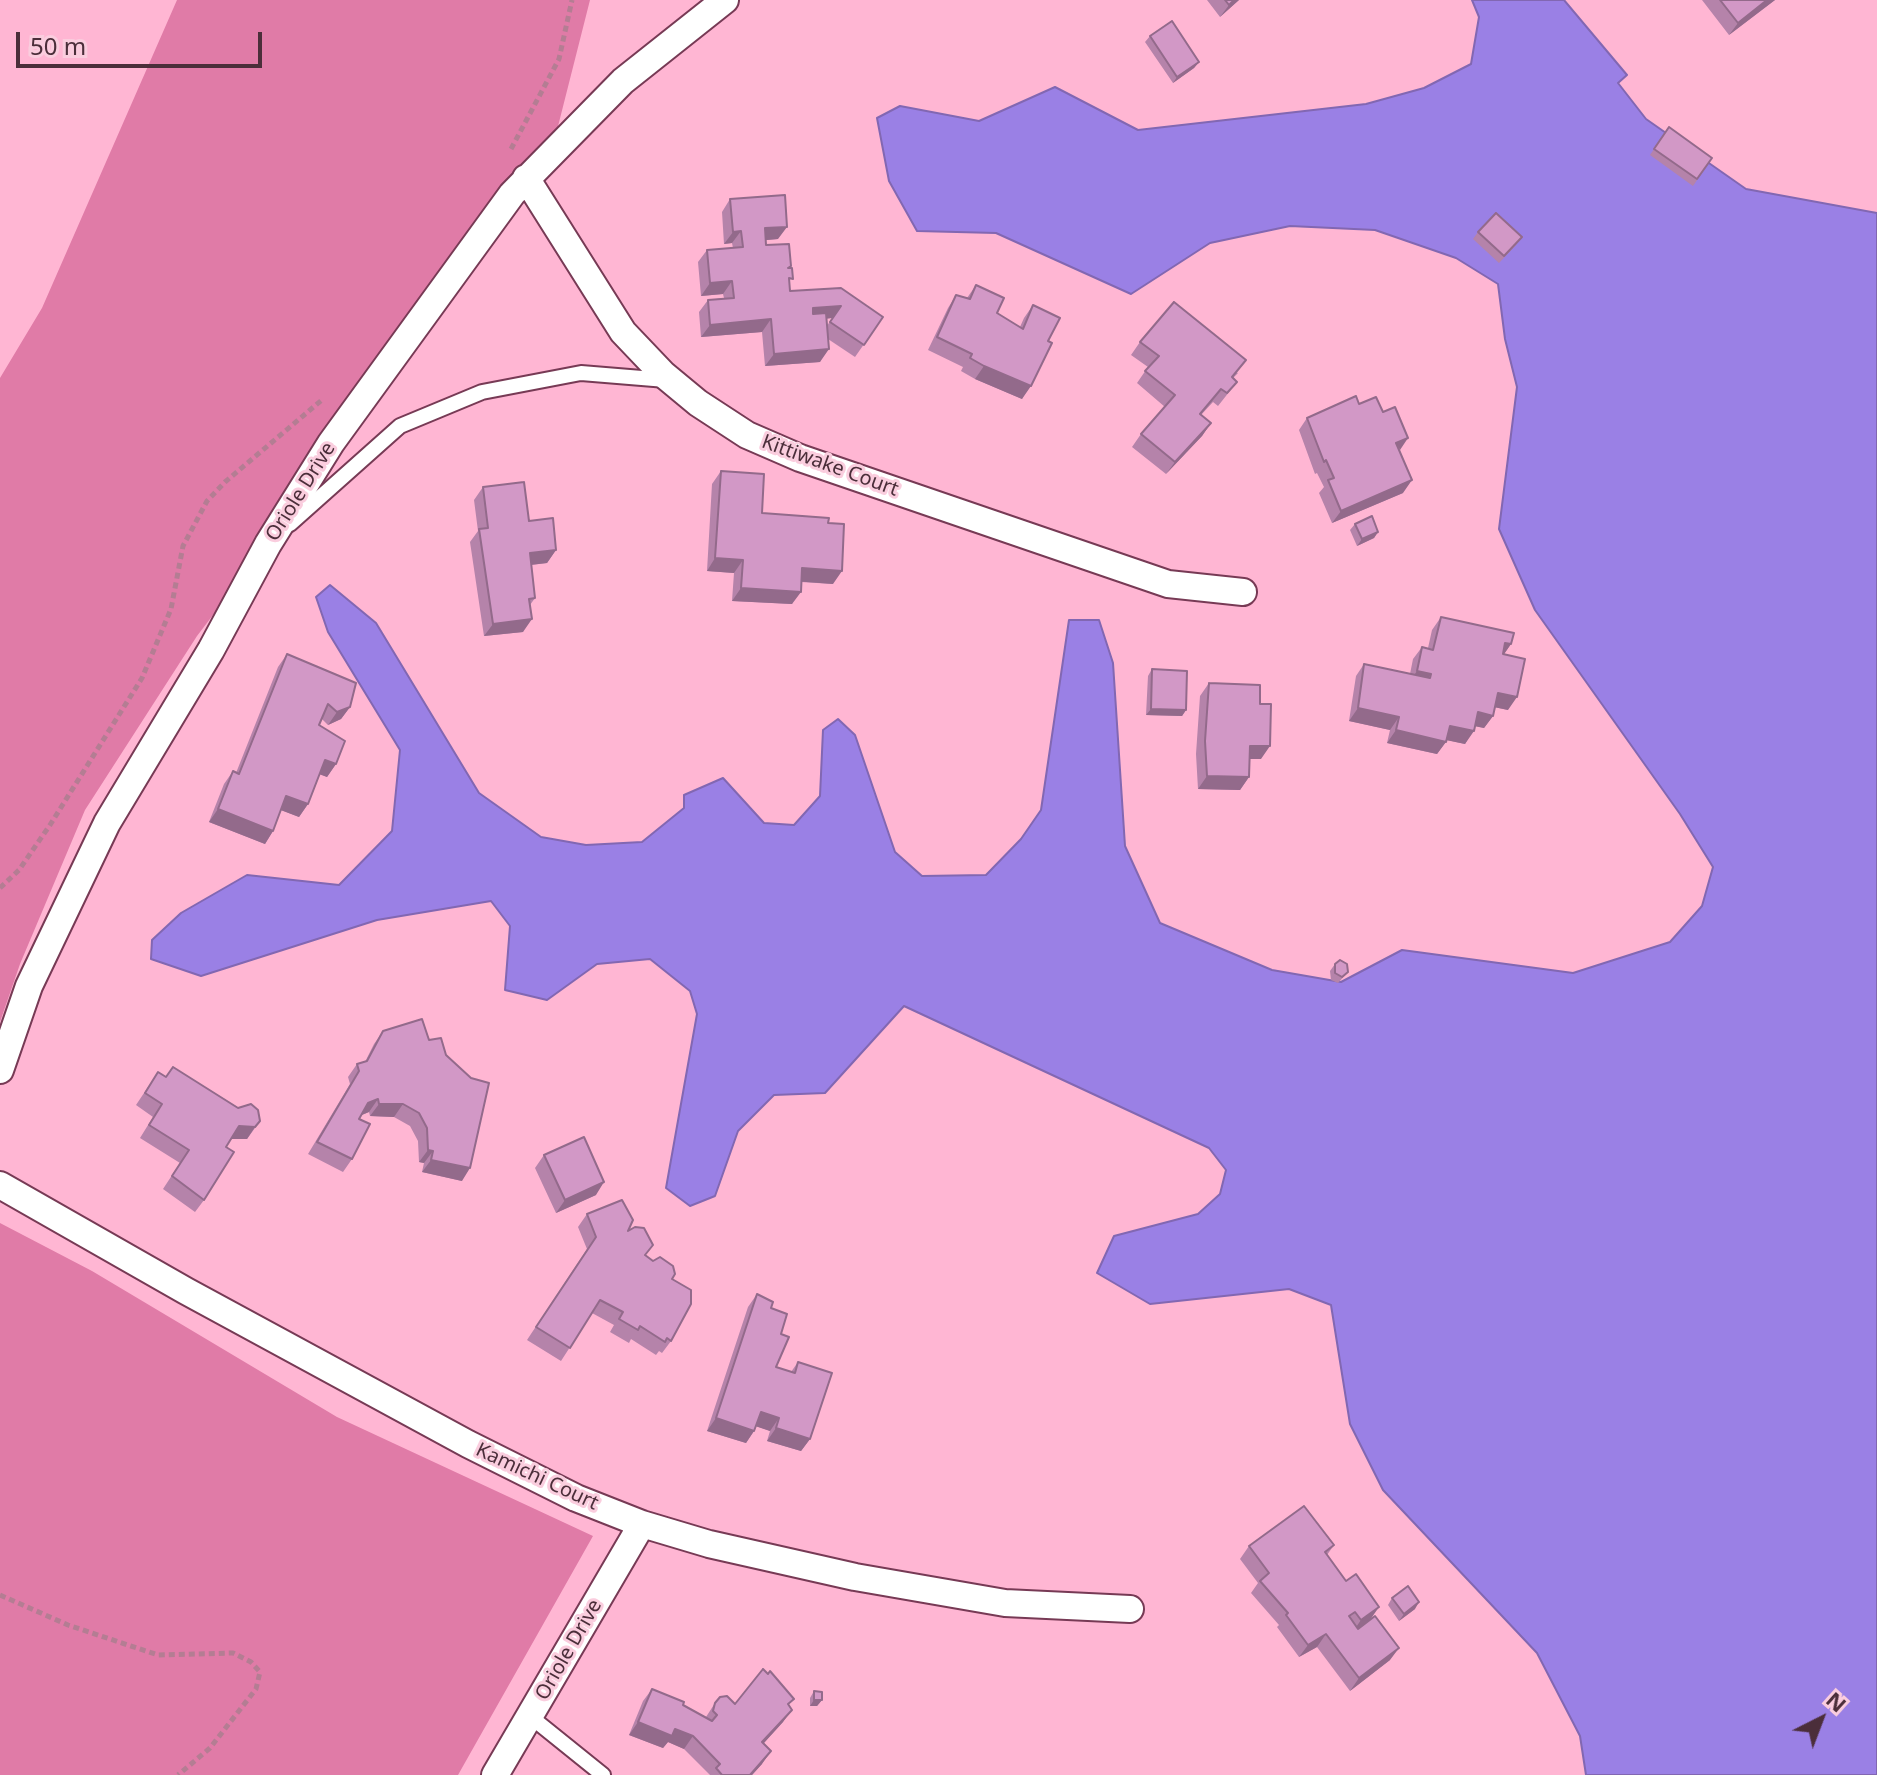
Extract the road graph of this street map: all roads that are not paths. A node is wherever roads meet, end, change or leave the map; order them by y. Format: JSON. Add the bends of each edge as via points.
{"nodes":[{"id":1,"x":725,"y":0,"type":"edge"},
{"id":2,"x":526,"y":178,"type":"junction"},
{"id":3,"x":671,"y":381,"type":"junction"},
{"id":4,"x":268,"y":544,"type":"junction"},
{"id":5,"x":1243,"y":592,"type":"dead end"},
{"id":6,"x":0,"y":1070,"type":"edge"},
{"id":7,"x":0,"y":1185,"type":"edge"},
{"id":8,"x":642,"y":1524,"type":"junction"},
{"id":9,"x":1130,"y":1609,"type":"dead end"},
{"id":10,"x":531,"y":1717,"type":"junction"},
{"id":11,"x":495,"y":1775,"type":"edge"},
{"id":12,"x":603,"y":1775,"type":"edge"}],
"edges":[{"from":1,"to":2,"type":"street","name":"Oriole Drive","via":[[623,81]]},
{"from":2,"to":3,"type":"street","name":"Kittiwake Court","via":[[623,332]]},
{"from":2,"to":4,"type":"street","name":"Oriole Drive","via":[[331,443]]},
{"from":3,"to":4,"type":"lane","via":[[581,373],[482,392],[400,426]]},
{"from":3,"to":5,"type":"street","name":"Kittiwake Court","via":[[747,435],[800,458],[1168,584]]},
{"from":4,"to":6,"type":"street","name":"Oriole Drive","via":[[107,823],[29,986]]},
{"from":7,"to":8,"type":"street","name":"Kamichi Court","via":[[468,1444]]},
{"from":8,"to":9,"type":"street","name":"Kamichi Court","via":[[855,1577],[1005,1603]]},
{"from":8,"to":10,"type":"street","name":"Oriole Drive"},
{"from":10,"to":11,"type":"street","name":"Oriole Drive"},
{"from":10,"to":12,"type":"lane"}]}
